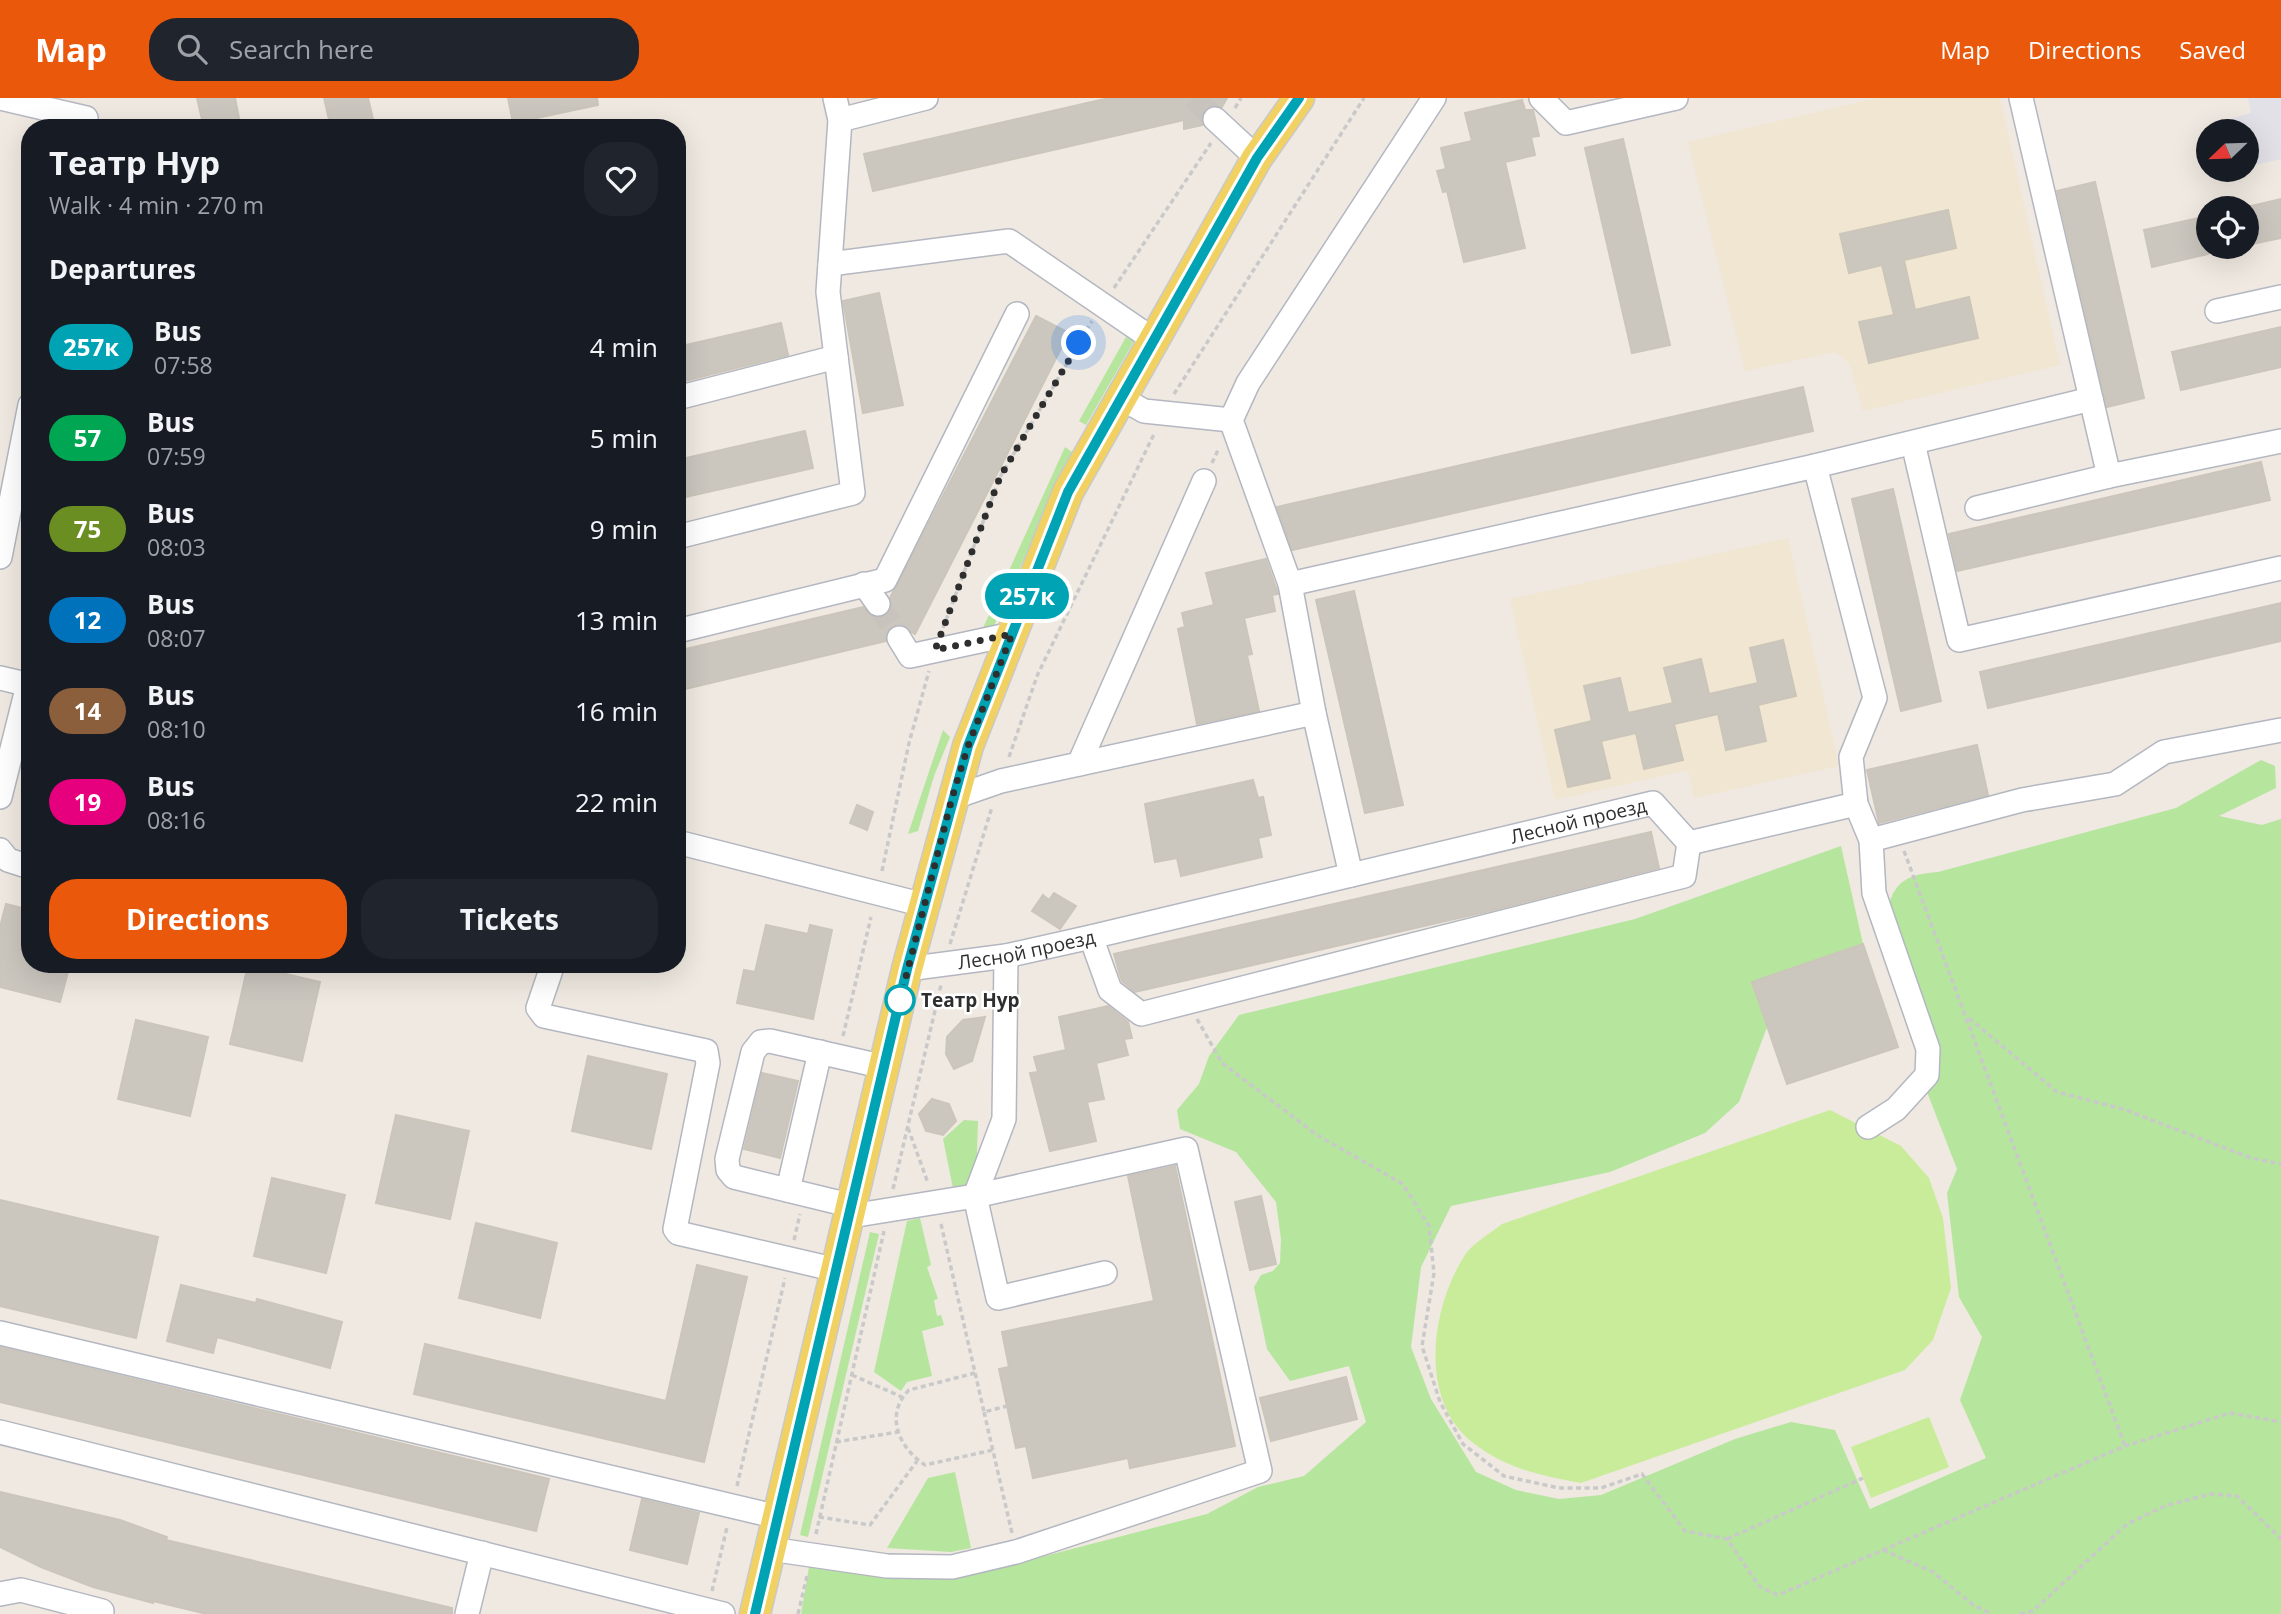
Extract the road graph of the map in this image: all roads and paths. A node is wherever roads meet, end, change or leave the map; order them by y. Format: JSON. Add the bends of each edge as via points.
{"nodes":[{"id":1,"x":0,"y":98,"type":"edge"},
{"id":2,"x":926,"y":98,"type":"edge"},
{"id":3,"x":1241,"y":98,"type":"edge"},
{"id":4,"x":1299,"y":98,"type":"edge"},
{"id":5,"x":1364,"y":98,"type":"edge"},
{"id":6,"x":1434,"y":98,"type":"edge"},
{"id":7,"x":1541,"y":98,"type":"edge"},
{"id":8,"x":1676,"y":98,"type":"edge"},
{"id":9,"x":2021,"y":98,"type":"edge"},
{"id":10,"x":837,"y":109,"type":"edge"},
{"id":11,"x":85,"y":115,"type":"edge"},
{"id":12,"x":1219,"y":122,"type":"junction"},
{"id":13,"x":1257,"y":158,"type":"junction"},
{"id":14,"x":830,"y":264,"type":"junction"},
{"id":15,"x":2281,"y":297,"type":"edge"},
{"id":16,"x":1102,"y":305,"type":"junction"},
{"id":17,"x":2217,"y":311,"type":"dead end"},
{"id":18,"x":1017,"y":314,"type":"dead end"},
{"id":19,"x":1154,"y":340,"type":"junction"},
{"id":20,"x":836,"y":357,"type":"junction"},
{"id":21,"x":686,"y":396,"type":"edge"},
{"id":22,"x":1121,"y":398,"type":"junction"},
{"id":23,"x":2091,"y":399,"type":"junction"},
{"id":24,"x":1164,"y":413,"type":"junction"},
{"id":25,"x":1231,"y":420,"type":"junction"},
{"id":26,"x":2281,"y":441,"type":"edge"},
{"id":27,"x":1913,"y":443,"type":"junction"},
{"id":28,"x":21,"y":451,"type":"edge"},
{"id":29,"x":1815,"y":466,"type":"junction"},
{"id":30,"x":2109,"y":476,"type":"junction"},
{"id":31,"x":1204,"y":481,"type":"dead end"},
{"id":32,"x":1978,"y":508,"type":"dead end"},
{"id":33,"x":686,"y":535,"type":"edge"},
{"id":34,"x":0,"y":557,"type":"edge"},
{"id":35,"x":2281,"y":568,"type":"edge"},
{"id":36,"x":864,"y":584,"type":"junction"},
{"id":37,"x":1290,"y":584,"type":"junction"},
{"id":38,"x":878,"y":604,"type":"tunnel mouth"},
{"id":39,"x":686,"y":629,"type":"edge"},
{"id":40,"x":1012,"y":634,"type":"junction"},
{"id":41,"x":899,"y":638,"type":"tunnel mouth"},
{"id":42,"x":935,"y":650,"type":"junction"},
{"id":43,"x":1037,"y":676,"type":"dead end"},
{"id":44,"x":0,"y":678,"type":"edge"},
{"id":45,"x":21,"y":683,"type":"edge"},
{"id":46,"x":1314,"y":713,"type":"junction"},
{"id":47,"x":21,"y":716,"type":"edge"},
{"id":48,"x":2281,"y":730,"type":"edge"},
{"id":49,"x":1079,"y":764,"type":"junction"},
{"id":50,"x":0,"y":797,"type":"edge"},
{"id":51,"x":952,"y":798,"type":"junction"},
{"id":52,"x":1856,"y":804,"type":"junction"},
{"id":53,"x":1897,"y":833,"type":"junction"},
{"id":54,"x":1871,"y":840,"type":"junction"},
{"id":55,"x":1689,"y":843,"type":"junction"},
{"id":56,"x":686,"y":844,"type":"edge"},
{"id":57,"x":0,"y":850,"type":"edge"},
{"id":58,"x":21,"y":864,"type":"edge"},
{"id":59,"x":881,"y":871,"type":"dead end"},
{"id":60,"x":1351,"y":875,"type":"junction"},
{"id":61,"x":924,"y":905,"type":"junction"},
{"id":62,"x":1091,"y":937,"type":"junction"},
{"id":63,"x":1006,"y":956,"type":"junction"},
{"id":64,"x":907,"y":969,"type":"junction"},
{"id":65,"x":549,"y":973,"type":"edge"},
{"id":66,"x":1186,"y":1002,"type":"junction"},
{"id":67,"x":1967,"y":1016,"type":"junction"},
{"id":68,"x":820,"y":1052,"type":"junction"},
{"id":69,"x":885,"y":1067,"type":"junction"},
{"id":70,"x":1868,"y":1127,"type":"dead end"},
{"id":71,"x":2281,"y":1164,"type":"edge"},
{"id":72,"x":788,"y":1190,"type":"junction"},
{"id":73,"x":975,"y":1196,"type":"junction"},
{"id":74,"x":936,"y":1202,"type":"junction"},
{"id":75,"x":889,"y":1209,"type":"junction"},
{"id":76,"x":852,"y":1211,"type":"junction"},
{"id":77,"x":837,"y":1270,"type":"junction"},
{"id":78,"x":1105,"y":1273,"type":"dead end"},
{"id":79,"x":0,"y":1333,"type":"edge"},
{"id":80,"x":975,"y":1373,"type":"junction"},
{"id":81,"x":852,"y":1375,"type":"junction"},
{"id":82,"x":902,"y":1397,"type":"junction"},
{"id":83,"x":1007,"y":1406,"type":"dead end"},
{"id":84,"x":984,"y":1412,"type":"junction"},
{"id":85,"x":2281,"y":1422,"type":"edge"},
{"id":86,"x":0,"y":1432,"type":"edge"},
{"id":87,"x":898,"y":1432,"type":"junction"},
{"id":88,"x":836,"y":1441,"type":"junction"},
{"id":89,"x":2124,"y":1446,"type":"junction"},
{"id":90,"x":993,"y":1450,"type":"junction"},
{"id":91,"x":918,"y":1460,"type":"junction"},
{"id":92,"x":1863,"y":1478,"type":"dead end"},
{"id":93,"x":778,"y":1517,"type":"junction"},
{"id":94,"x":819,"y":1517,"type":"junction"},
{"id":95,"x":1727,"y":1539,"type":"junction"},
{"id":96,"x":2281,"y":1539,"type":"edge"},
{"id":97,"x":770,"y":1549,"type":"junction"},
{"id":98,"x":1883,"y":1550,"type":"junction"},
{"id":99,"x":1016,"y":1552,"type":"junction"},
{"id":100,"x":482,"y":1553,"type":"junction"},
{"id":101,"x":811,"y":1555,"type":"junction"},
{"id":102,"x":0,"y":1594,"type":"edge"},
{"id":103,"x":102,"y":1611,"type":"dead end"},
{"id":104,"x":467,"y":1614,"type":"edge"},
{"id":105,"x":723,"y":1614,"type":"edge"},
{"id":106,"x":755,"y":1614,"type":"edge"},
{"id":107,"x":798,"y":1614,"type":"edge"},
{"id":108,"x":1992,"y":1614,"type":"edge"},
{"id":109,"x":2020,"y":1614,"type":"edge"}],
"edges":[{"from":1,"to":11,"type":"street"},
{"from":2,"to":10,"type":"street"},
{"from":3,"to":12,"type":"path"},
{"from":4,"to":13,"type":"main road"},
{"from":5,"to":24,"type":"path"},
{"from":6,"to":25,"type":"street","via":[[1248,383]]},
{"from":7,"to":8,"type":"street","via":[[1566,123]]},
{"from":9,"to":23,"type":"street"},
{"from":10,"to":14,"type":"street"},
{"from":12,"to":13,"type":"street"},
{"from":12,"to":16,"type":"path"},
{"from":13,"to":19,"type":"main road"},
{"from":14,"to":16,"type":"street","via":[[1009,241]]},
{"from":14,"to":20,"type":"street","via":[[828,292]]},
{"from":15,"to":17,"type":"street"},
{"from":16,"to":19,"type":"street"},
{"from":16,"to":42,"type":"path","via":[[1000,477]]},
{"from":18,"to":36,"type":"street","via":[[885,580]]},
{"from":19,"to":22,"type":"main road"},
{"from":20,"to":21,"type":"street"},
{"from":20,"to":33,"type":"street","via":[[853,493]]},
{"from":22,"to":24,"type":"street","via":[[1144,411]]},
{"from":22,"to":40,"type":"main road","via":[[1068,492]]},
{"from":23,"to":27,"type":"street"},
{"from":23,"to":30,"type":"street"},
{"from":24,"to":25,"type":"street"},
{"from":24,"to":43,"type":"path"},
{"from":25,"to":37,"type":"street"},
{"from":26,"to":30,"type":"street"},
{"from":27,"to":29,"type":"street"},
{"from":27,"to":35,"type":"street","via":[[1959,640]]},
{"from":28,"to":34,"type":"street"},
{"from":29,"to":37,"type":"street"},
{"from":29,"to":52,"type":"street","via":[[1875,698],[1851,757]]},
{"from":30,"to":32,"type":"street"},
{"from":31,"to":49,"type":"street"},
{"from":36,"to":38,"type":"street"},
{"from":36,"to":39,"type":"street"},
{"from":37,"to":46,"type":"street"},
{"from":40,"to":42,"type":"street"},
{"from":40,"to":51,"type":"main road"},
{"from":41,"to":42,"type":"street","via":[[910,656]]},
{"from":42,"to":59,"type":"path"},
{"from":44,"to":45,"type":"street"},
{"from":46,"to":49,"type":"street"},
{"from":46,"to":60,"type":"street"},
{"from":47,"to":50,"type":"street"},
{"from":48,"to":53,"type":"street","via":[[2164,752],[2115,784],[2022,800]]},
{"from":49,"to":51,"type":"street","via":[[1001,781]]},
{"from":51,"to":61,"type":"main road"},
{"from":52,"to":54,"type":"street"},
{"from":52,"to":55,"type":"street"},
{"from":53,"to":54,"type":"street"},
{"from":53,"to":67,"type":"path"},
{"from":54,"to":70,"type":"street","via":[[1874,892],[1928,1049],[1927,1076],[1896,1109]]},
{"from":55,"to":60,"type":"street","name":"Лесной проезд","via":[[1653,803]]},
{"from":55,"to":66,"type":"street","via":[[1684,876]]},
{"from":56,"to":61,"type":"street"},
{"from":57,"to":58,"type":"street","via":[[8,860]]},
{"from":60,"to":62,"type":"street","name":"Лесной проезд"},
{"from":61,"to":64,"type":"main road"},
{"from":62,"to":63,"type":"street","name":"Лесной проезд"},
{"from":62,"to":66,"type":"street","via":[[1110,990],[1141,1014]]},
{"from":63,"to":64,"type":"street","name":"Лесной проезд"},
{"from":63,"to":73,"type":"street","via":[[1004,1119]]},
{"from":64,"to":69,"type":"main road"},
{"from":65,"to":77,"type":"street","via":[[538,1008],[544,1016],[706,1051],[708,1063],[675,1229],[678,1233]]},
{"from":66,"to":95,"type":"path","via":[[1222,1063],[1317,1135],[1403,1184],[1429,1226],[1434,1273],[1422,1346],[1440,1402],[1463,1444],[1504,1476],[1559,1488],[1601,1488],[1642,1474],[1685,1531]]},
{"from":67,"to":71,"type":"path","via":[[2057,1092],[2123,1109],[2251,1158]]},
{"from":67,"to":89,"type":"path"},
{"from":68,"to":69,"type":"street"},
{"from":68,"to":72,"type":"street"},
{"from":68,"to":72,"type":"street","via":[[761,1042],[753,1052],[727,1158],[733,1177]]},
{"from":69,"to":76,"type":"main road"},
{"from":72,"to":76,"type":"street"},
{"from":73,"to":74,"type":"street"},
{"from":73,"to":78,"type":"street","via":[[998,1298]]},
{"from":73,"to":99,"type":"street","via":[[1186,1149],[1260,1471]]},
{"from":74,"to":75,"type":"street"},
{"from":74,"to":75,"type":"path","via":[[907,1126]]},
{"from":74,"to":80,"type":"path"},
{"from":75,"to":76,"type":"street"},
{"from":75,"to":81,"type":"path"},
{"from":76,"to":77,"type":"main road"},
{"from":77,"to":93,"type":"main road"},
{"from":79,"to":93,"type":"street"},
{"from":80,"to":82,"type":"path","via":[[909,1390]]},
{"from":80,"to":84,"type":"path"},
{"from":81,"to":82,"type":"path"},
{"from":81,"to":88,"type":"path"},
{"from":82,"to":87,"type":"path","via":[[896,1413]]},
{"from":83,"to":84,"type":"path"},
{"from":84,"to":90,"type":"path"},
{"from":85,"to":89,"type":"path","via":[[2230,1413]]},
{"from":86,"to":100,"type":"street"},
{"from":87,"to":88,"type":"path"},
{"from":87,"to":91,"type":"path","via":[[904,1448]]},
{"from":88,"to":94,"type":"path"},
{"from":89,"to":98,"type":"path"},
{"from":90,"to":91,"type":"path","via":[[925,1465]]},
{"from":90,"to":99,"type":"path"},
{"from":91,"to":94,"type":"path","via":[[870,1525]]},
{"from":92,"to":95,"type":"path"},
{"from":93,"to":97,"type":"main road"},
{"from":94,"to":101,"type":"path"},
{"from":95,"to":98,"type":"path","via":[[1760,1587],[1778,1595]]},
{"from":96,"to":109,"type":"path","via":[[2237,1496],[2210,1494],[2165,1506],[2127,1524],[2033,1611]]},
{"from":97,"to":101,"type":"street"},
{"from":97,"to":106,"type":"main road"},
{"from":98,"to":108,"type":"path","via":[[1933,1572],[1973,1605]]},
{"from":99,"to":101,"type":"street","via":[[952,1567],[887,1566]]},
{"from":100,"to":104,"type":"street"},
{"from":100,"to":105,"type":"street"},
{"from":101,"to":107,"type":"path"},
{"from":102,"to":103,"type":"street","via":[[21,1590]]}]}
